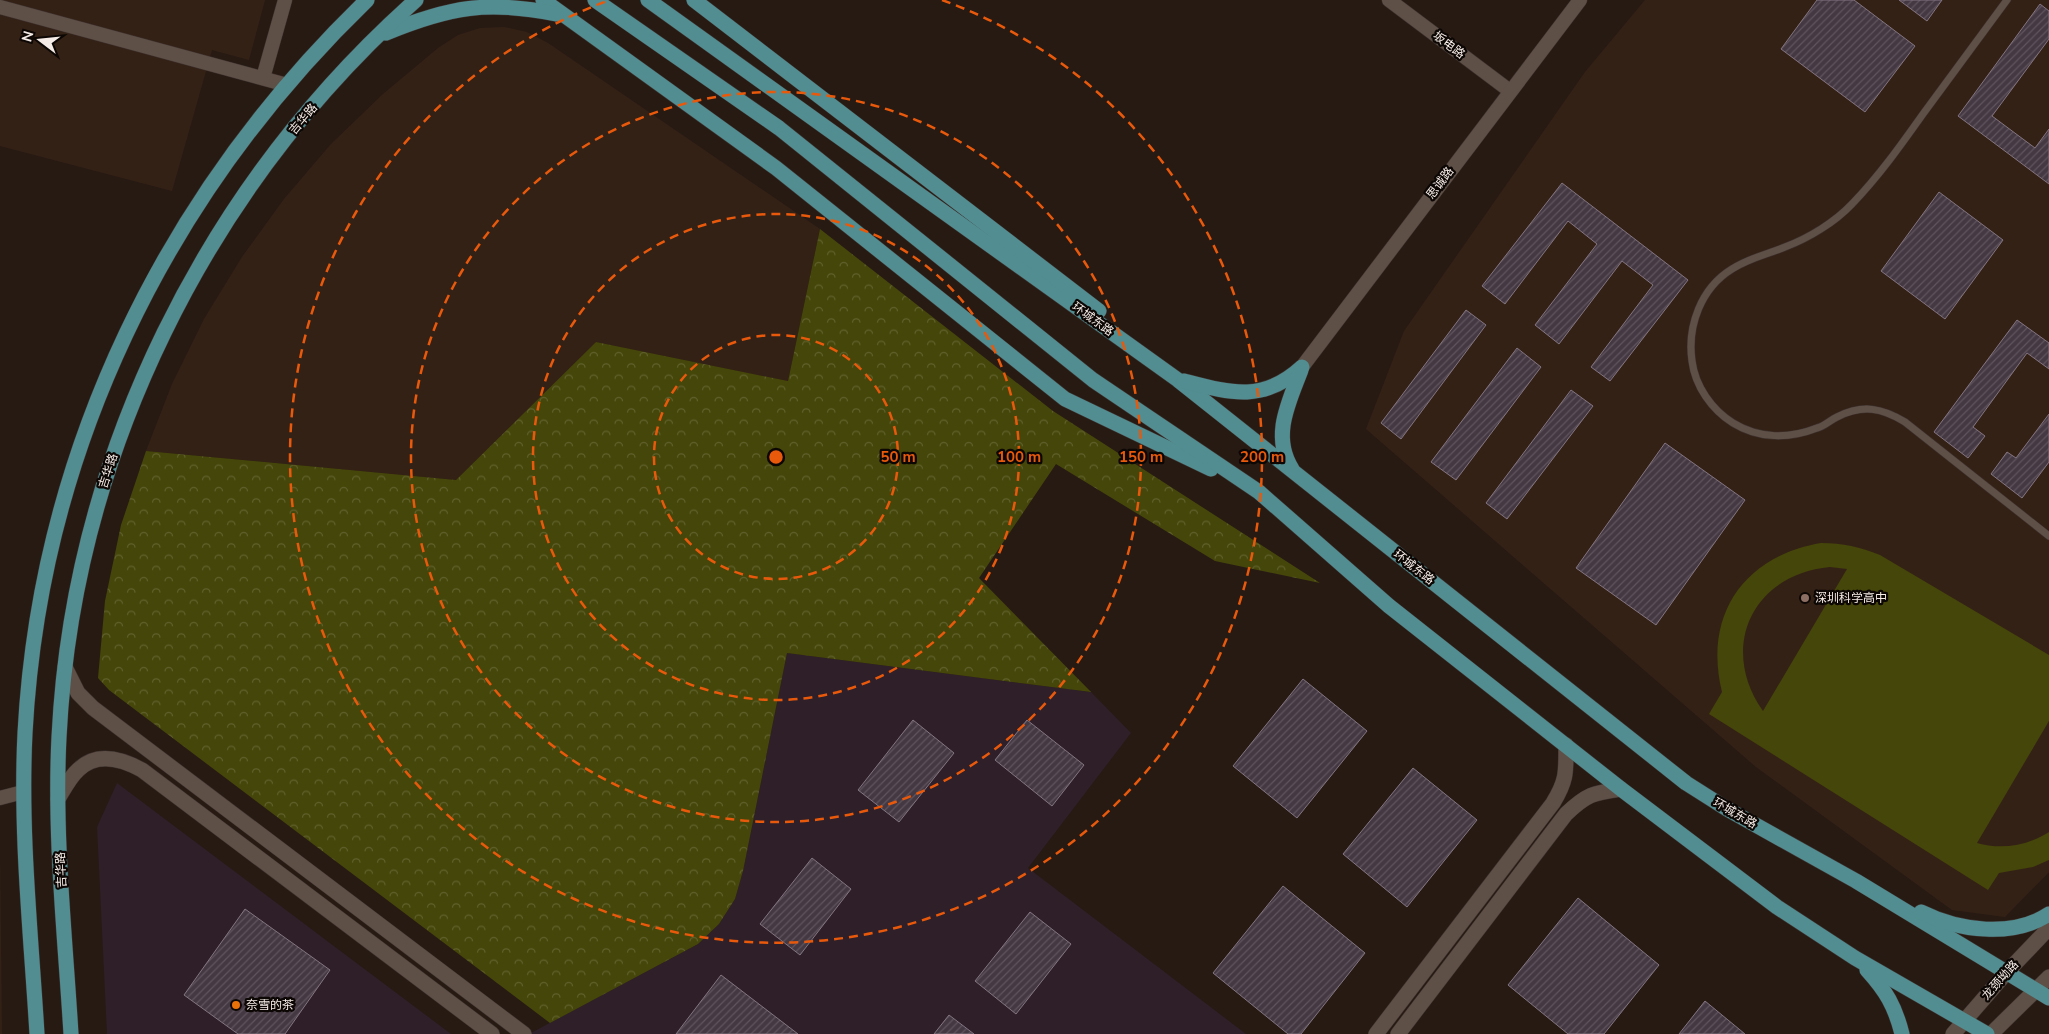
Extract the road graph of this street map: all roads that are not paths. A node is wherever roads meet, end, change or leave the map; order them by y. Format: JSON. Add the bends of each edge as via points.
{"nodes":[{"id":1,"x":285,"y":0,"type":"edge"},
{"id":2,"x":367,"y":0,"type":"edge"},
{"id":3,"x":416,"y":0,"type":"edge"},
{"id":4,"x":543,"y":0,"type":"edge"},
{"id":5,"x":595,"y":0,"type":"edge"},
{"id":6,"x":648,"y":0,"type":"edge"},
{"id":7,"x":694,"y":0,"type":"edge"},
{"id":8,"x":1389,"y":0,"type":"edge"},
{"id":9,"x":1580,"y":0,"type":"edge"},
{"id":10,"x":2007,"y":0,"type":"edge"},
{"id":11,"x":0,"y":7,"type":"edge"},
{"id":12,"x":576,"y":23,"type":"junction"},
{"id":13,"x":377,"y":37,"type":"junction"},
{"id":14,"x":263,"y":78,"type":"junction"},
{"id":15,"x":287,"y":85,"type":"junction"},
{"id":16,"x":1510,"y":90,"type":"junction"},
{"id":17,"x":1302,"y":367,"type":"junction"},
{"id":18,"x":1178,"y":380,"type":"junction"},
{"id":19,"x":1295,"y":472,"type":"junction"},
{"id":20,"x":1259,"y":492,"type":"junction"},
{"id":21,"x":2049,"y":536,"type":"edge"},
{"id":22,"x":65,"y":667,"type":"junction"},
{"id":23,"x":1566,"y":745,"type":"junction"},
{"id":24,"x":1621,"y":789,"type":"junction"},
{"id":25,"x":24,"y":792,"type":"junction"},
{"id":26,"x":0,"y":798,"type":"edge"},
{"id":27,"x":58,"y":799,"type":"junction"},
{"id":28,"x":1856,"y":881,"type":"junction"},
{"id":29,"x":2049,"y":914,"type":"edge"},
{"id":30,"x":2049,"y":928,"type":"edge"},
{"id":31,"x":1855,"y":958,"type":"junction"},
{"id":32,"x":2006,"y":973,"type":"junction"},
{"id":33,"x":2049,"y":977,"type":"edge"},
{"id":34,"x":2042,"y":994,"type":"edge"},
{"id":35,"x":1964,"y":1022,"type":"junction"},
{"id":36,"x":37,"y":1034,"type":"edge"},
{"id":37,"x":71,"y":1034,"type":"edge"},
{"id":38,"x":492,"y":1034,"type":"edge"},
{"id":39,"x":524,"y":1034,"type":"edge"},
{"id":40,"x":1376,"y":1034,"type":"edge"},
{"id":41,"x":1398,"y":1034,"type":"edge"},
{"id":42,"x":1902,"y":1034,"type":"edge"},
{"id":43,"x":1952,"y":1034,"type":"edge"},
{"id":44,"x":1987,"y":1034,"type":"edge"},
{"id":45,"x":1991,"y":1034,"type":"edge"}],
"edges":[{"from":1,"to":14,"type":"street"},
{"from":2,"to":15,"type":"main road"},
{"from":3,"to":13,"type":"main road","name":"吉华路"},
{"from":4,"to":12,"type":"main road"},
{"from":5,"to":20,"type":"main road","via":[[779,128],[1093,380]]},
{"from":6,"to":18,"type":"main road","name":"环城东路"},
{"from":7,"to":18,"type":"main road","via":[[1114,323]]},
{"from":8,"to":16,"type":"street","name":"坂电路"},
{"from":9,"to":16,"type":"street","name":"思诚路"},
{"from":10,"to":21,"type":"lane","via":[[1875,180],[1850,207],[1820,230],[1731,269],[1714,284],[1701,302],[1690,346],[1693,369],[1702,390],[1715,408],[1733,422],[1753,432],[1798,435],[1820,428],[1854,410],[1890,413]]},
{"from":11,"to":14,"type":"street"},
{"from":12,"to":13,"type":"main road","via":[[538,8],[504,3],[477,4],[437,12]]},
{"from":12,"to":20,"type":"main road","via":[[776,168],[1065,399]]},
{"from":13,"to":22,"type":"main road","name":"吉华路","via":[[314,106],[257,178],[206,255],[161,336],[125,421],[96,509],[75,599]]},
{"from":14,"to":15,"type":"street"},
{"from":15,"to":25,"type":"main road","via":[[229,158],[176,238],[131,322],[93,409],[63,500],[42,592],[28,687]]},
{"from":16,"to":17,"type":"street","name":"思诚路"},
{"from":17,"to":18,"type":"main road","via":[[1279,384],[1251,393],[1226,392]]},
{"from":17,"to":19,"type":"main road","via":[[1286,409],[1282,431],[1284,452]]},
{"from":18,"to":19,"type":"main road","name":"环城东路"},
{"from":19,"to":28,"type":"main road","name":"环城东路","via":[[1686,783]]},
{"from":20,"to":23,"type":"main road","via":[[1389,606]]},
{"from":22,"to":27,"type":"main road","name":"吉华路"},
{"from":22,"to":39,"type":"street","via":[[78,693],[93,708]]},
{"from":23,"to":24,"type":"main road"},
{"from":23,"to":40,"type":"street","via":[[1566,774],[1553,803]]},
{"from":24,"to":31,"type":"main road","via":[[1777,907]]},
{"from":24,"to":41,"type":"street","via":[[1594,793],[1566,814]]},
{"from":25,"to":26,"type":"street"},
{"from":25,"to":36,"type":"main road"},
{"from":27,"to":37,"type":"main road","name":"吉华路"},
{"from":27,"to":38,"type":"street","via":[[77,770],[88,762],[107,758],[125,760]]},
{"from":28,"to":29,"type":"main road","via":[[1926,915],[1965,927],[2014,927]]},
{"from":28,"to":32,"type":"main road","name":"环城东路"},
{"from":30,"to":32,"type":"street","name":"龙颈坳路"},
{"from":31,"to":35,"type":"main road"},
{"from":31,"to":42,"type":"main road","via":[[1888,995]]},
{"from":32,"to":34,"type":"main road","name":"环城东路"},
{"from":32,"to":35,"type":"street","name":"龙颈坳路"},
{"from":33,"to":34,"type":"street"},
{"from":34,"to":45,"type":"street"},
{"from":35,"to":43,"type":"street","name":"龙颈坳路"},
{"from":35,"to":44,"type":"main road"}]}
